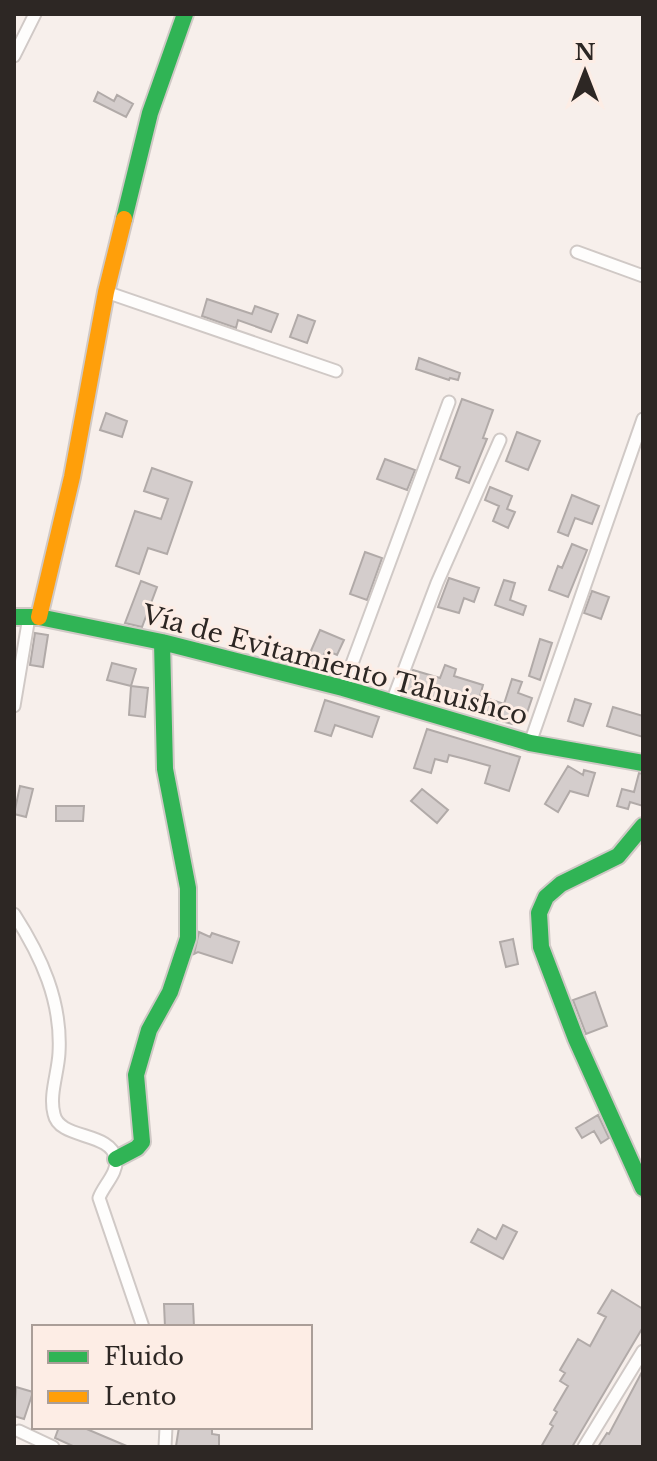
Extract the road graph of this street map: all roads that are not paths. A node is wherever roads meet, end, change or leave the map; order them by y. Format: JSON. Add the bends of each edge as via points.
{"nodes":[{"id":1,"x":35,"y":14,"type":"edge"},
{"id":2,"x":185,"y":14,"type":"edge"},
{"id":3,"x":14,"y":56,"type":"edge"},
{"id":4,"x":577,"y":252,"type":"dead end"},
{"id":5,"x":643,"y":276,"type":"edge"},
{"id":6,"x":106,"y":292,"type":"junction"},
{"id":7,"x":336,"y":371,"type":"dead end"},
{"id":8,"x":449,"y":402,"type":"dead end"},
{"id":9,"x":643,"y":419,"type":"edge"},
{"id":10,"x":500,"y":440,"type":"dead end"},
{"id":11,"x":27,"y":617,"type":"edge"},
{"id":12,"x":162,"y":642,"type":"junction"},
{"id":13,"x":343,"y":688,"type":"junction"},
{"id":14,"x":392,"y":702,"type":"junction"},
{"id":15,"x":14,"y":706,"type":"edge"},
{"id":16,"x":530,"y":743,"type":"junction"},
{"id":17,"x":643,"y":763,"type":"edge"},
{"id":18,"x":643,"y":826,"type":"edge"},
{"id":19,"x":14,"y":914,"type":"edge"},
{"id":20,"x":116,"y":1159,"type":"junction"},
{"id":21,"x":643,"y":1188,"type":"edge"},
{"id":22,"x":142,"y":1325,"type":"edge"},
{"id":23,"x":643,"y":1351,"type":"edge"},
{"id":24,"x":19,"y":1431,"type":"dead end"},
{"id":25,"x":53,"y":1447,"type":"edge"},
{"id":26,"x":584,"y":1447,"type":"edge"}],
"edges":[{"from":1,"to":3,"type":"street"},
{"from":2,"to":6,"type":"street","via":[[150,113]]},
{"from":4,"to":5,"type":"street"},
{"from":6,"to":7,"type":"street"},
{"from":6,"to":11,"type":"street","via":[[72,477]]},
{"from":8,"to":13,"type":"street"},
{"from":9,"to":16,"type":"street"},
{"from":10,"to":14,"type":"street"},
{"from":11,"to":12,"type":"street","name":"Vía de Evitamiento Tahuishco"},
{"from":11,"to":15,"type":"street"},
{"from":12,"to":13,"type":"street","name":"Vía de Evitamiento Tahuishco"},
{"from":12,"to":20,"type":"street","via":[[165,769],[188,888],[188,938],[136,1075],[142,1142]]},
{"from":13,"to":14,"type":"street","name":"Vía de Evitamiento Tahuishco"},
{"from":14,"to":16,"type":"street","name":"Vía de Evitamiento Tahuishco"},
{"from":16,"to":17,"type":"street","name":"Vía de Evitamiento Tahuishco"},
{"from":18,"to":21,"type":"street","via":[[618,856],[561,884],[546,897],[539,913],[541,947]]},
{"from":19,"to":20,"type":"street","via":[[38,953],[57,1008],[54,1119],[109,1147]]},
{"from":20,"to":22,"type":"street","via":[[99,1198]]},
{"from":23,"to":26,"type":"street"},
{"from":24,"to":25,"type":"street"}]}
